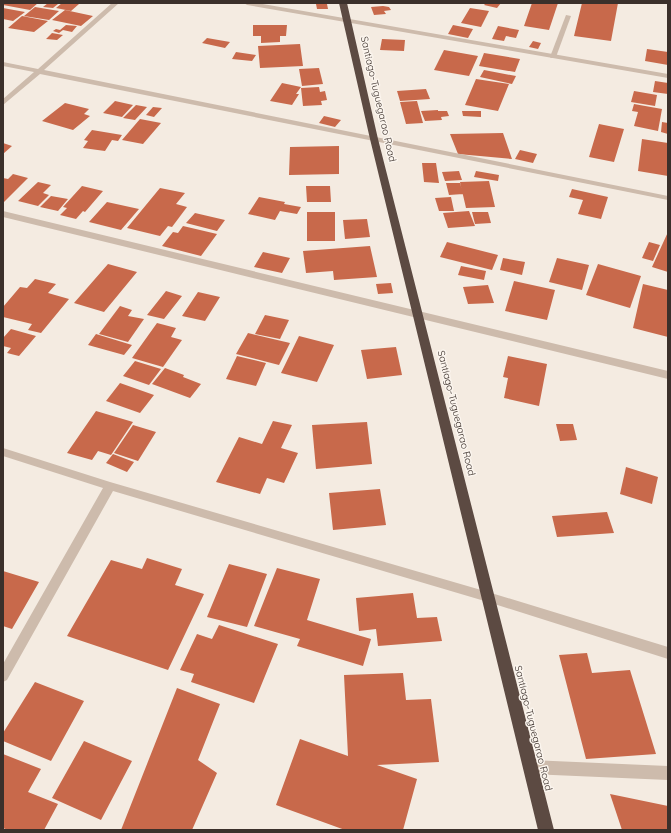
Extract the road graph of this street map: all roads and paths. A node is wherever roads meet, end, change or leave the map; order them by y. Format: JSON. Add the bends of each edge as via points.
{"nodes":[{"id":1,"x":116,"y":3,"type":"edge"},
{"id":2,"x":247,"y":3,"type":"edge"},
{"id":3,"x":343,"y":3,"type":"edge"},
{"id":4,"x":568,"y":16,"type":"dead end"},
{"id":5,"x":349,"y":22,"type":"junction"},
{"id":6,"x":554,"y":57,"type":"junction"},
{"id":7,"x":3,"y":64,"type":"edge"},
{"id":8,"x":39,"y":71,"type":"junction"},
{"id":9,"x":668,"y":76,"type":"edge"},
{"id":10,"x":3,"y":103,"type":"edge"},
{"id":11,"x":374,"y":139,"type":"junction"},
{"id":12,"x":668,"y":198,"type":"edge"},
{"id":13,"x":3,"y":214,"type":"edge"},
{"id":14,"x":419,"y":316,"type":"junction"},
{"id":15,"x":668,"y":375,"type":"edge"},
{"id":16,"x":3,"y":452,"type":"edge"},
{"id":17,"x":110,"y":486,"type":"junction"},
{"id":18,"x":488,"y":597,"type":"junction"},
{"id":19,"x":668,"y":652,"type":"edge"},
{"id":20,"x":3,"y":676,"type":"edge"},
{"id":21,"x":530,"y":767,"type":"junction"},
{"id":22,"x":668,"y":773,"type":"edge"},
{"id":23,"x":546,"y":830,"type":"edge"}],
"edges":[{"from":1,"to":8,"type":"street"},
{"from":2,"to":5,"type":"street"},
{"from":3,"to":5,"type":"highway","name":"Santiago-Tuguegarao Road"},
{"from":4,"to":6,"type":"street"},
{"from":5,"to":6,"type":"street"},
{"from":5,"to":11,"type":"highway","name":"Santiago-Tuguegarao Road"},
{"from":6,"to":9,"type":"street"},
{"from":7,"to":8,"type":"street"},
{"from":8,"to":10,"type":"street"},
{"from":8,"to":11,"type":"street"},
{"from":11,"to":12,"type":"street"},
{"from":11,"to":14,"type":"highway","name":"Santiago-Tuguegarao Road"},
{"from":13,"to":14,"type":"street"},
{"from":14,"to":15,"type":"street"},
{"from":14,"to":18,"type":"highway","name":"Santiago-Tuguegarao Road"},
{"from":16,"to":17,"type":"street"},
{"from":17,"to":18,"type":"street"},
{"from":17,"to":20,"type":"street"},
{"from":18,"to":19,"type":"street"},
{"from":18,"to":21,"type":"highway","name":"Santiago-Tuguegarao Road"},
{"from":21,"to":22,"type":"street"},
{"from":21,"to":23,"type":"highway","name":"Santiago-Tuguegarao Road"}]}
